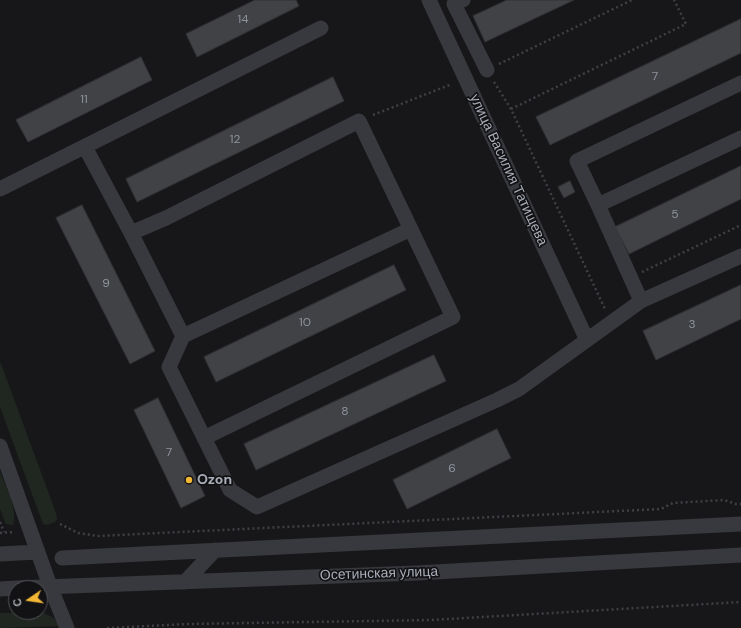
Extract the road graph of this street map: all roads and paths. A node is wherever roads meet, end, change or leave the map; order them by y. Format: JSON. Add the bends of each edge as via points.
{"nodes":[{"id":1,"x":429,"y":0,"type":"edge"},
{"id":2,"x":463,"y":0,"type":"edge"},
{"id":3,"x":632,"y":0,"type":"edge"},
{"id":4,"x":674,"y":0,"type":"edge"},
{"id":5,"x":320,"y":28,"type":"dead end"},
{"id":6,"x":487,"y":70,"type":"junction"},
{"id":7,"x":466,"y":79,"type":"junction"},
{"id":8,"x":741,"y":83,"type":"edge"},
{"id":9,"x":511,"y":109,"type":"junction"},
{"id":10,"x":359,"y":121,"type":"junction"},
{"id":11,"x":741,"y":138,"type":"edge"},
{"id":12,"x":84,"y":147,"type":"junction"},
{"id":13,"x":0,"y":189,"type":"edge"},
{"id":14,"x":598,"y":205,"type":"junction"},
{"id":15,"x":741,"y":225,"type":"edge"},
{"id":16,"x":411,"y":229,"type":"junction"},
{"id":17,"x":131,"y":233,"type":"junction"},
{"id":18,"x":741,"y":256,"type":"edge"},
{"id":19,"x":631,"y":277,"type":"junction"},
{"id":20,"x":641,"y":302,"type":"junction"},
{"id":21,"x":611,"y":322,"type":"junction"},
{"id":22,"x":183,"y":336,"type":"junction"},
{"id":23,"x":587,"y":340,"type":"junction"},
{"id":24,"x":204,"y":438,"type":"junction"},
{"id":25,"x":0,"y":446,"type":"edge"},
{"id":26,"x":741,"y":504,"type":"edge"},
{"id":27,"x":0,"y":522,"type":"edge"},
{"id":28,"x":60,"y":524,"type":"dead end"},
{"id":29,"x":741,"y":524,"type":"edge"},
{"id":30,"x":14,"y":532,"type":"dead end"},
{"id":31,"x":2,"y":533,"type":"edge"},
{"id":32,"x":215,"y":550,"type":"junction"},
{"id":33,"x":38,"y":552,"type":"junction"},
{"id":34,"x":0,"y":554,"type":"edge"},
{"id":35,"x":741,"y":556,"type":"edge"},
{"id":36,"x":62,"y":558,"type":"dead end"},
{"id":37,"x":185,"y":582,"type":"junction"},
{"id":38,"x":50,"y":586,"type":"junction"},
{"id":39,"x":741,"y":602,"type":"edge"},
{"id":40,"x":68,"y":628,"type":"edge"},
{"id":41,"x":107,"y":628,"type":"edge"}],
"edges":[{"from":1,"to":7,"type":"street","name":"улица Василия Татищева"},
{"from":2,"to":6,"type":"street","via":[[454,4]]},
{"from":3,"to":6,"type":"path"},
{"from":4,"to":9,"type":"path","via":[[686,24]]},
{"from":5,"to":12,"type":"street"},
{"from":6,"to":9,"type":"path"},
{"from":7,"to":10,"type":"path"},
{"from":7,"to":23,"type":"street","name":"улица Василия Татищева"},
{"from":8,"to":14,"type":"street","via":[[577,161]]},
{"from":9,"to":21,"type":"path"},
{"from":10,"to":16,"type":"street"},
{"from":10,"to":17,"type":"street"},
{"from":11,"to":14,"type":"street"},
{"from":12,"to":13,"type":"street"},
{"from":12,"to":17,"type":"street"},
{"from":14,"to":19,"type":"street"},
{"from":15,"to":19,"type":"path"},
{"from":16,"to":22,"type":"street"},
{"from":16,"to":24,"type":"street","via":[[453,317]]},
{"from":17,"to":22,"type":"street"},
{"from":18,"to":20,"type":"street"},
{"from":19,"to":20,"type":"street"},
{"from":20,"to":21,"type":"street"},
{"from":21,"to":23,"type":"street"},
{"from":22,"to":24,"type":"street","via":[[170,367]]},
{"from":23,"to":24,"type":"street","via":[[519,389],[257,507],[230,490]]},
{"from":25,"to":33,"type":"street"},
{"from":26,"to":28,"type":"path","via":[[724,500],[680,502],[661,509],[97,536],[78,534]]},
{"from":27,"to":31,"type":"path"},
{"from":29,"to":32,"type":"street"},
{"from":30,"to":31,"type":"path"},
{"from":32,"to":36,"type":"street"},
{"from":32,"to":37,"type":"street"},
{"from":33,"to":34,"type":"street"},
{"from":33,"to":38,"type":"street"},
{"from":35,"to":37,"type":"street","name":"Осетинская улица"},
{"from":37,"to":38,"type":"street","name":"Осетинская улица"},
{"from":38,"to":40,"type":"street"},
{"from":39,"to":41,"type":"path","via":[[431,620],[187,624]]}]}
